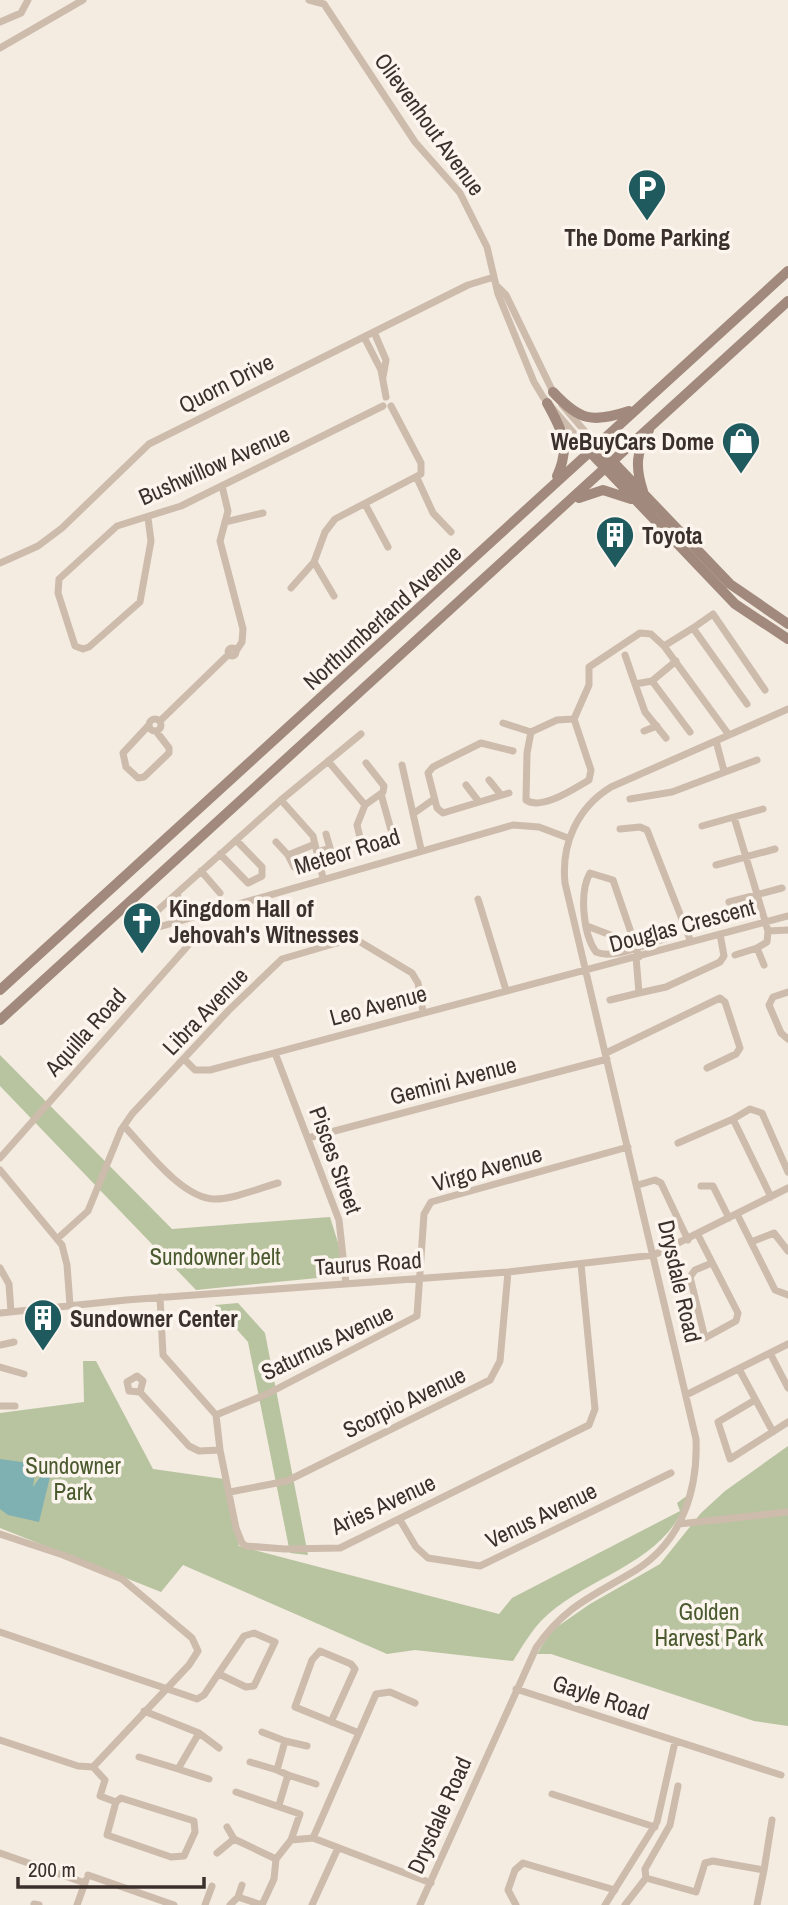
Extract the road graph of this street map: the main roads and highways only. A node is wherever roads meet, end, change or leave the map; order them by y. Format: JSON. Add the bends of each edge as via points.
{"nodes":[{"id":1,"x":788,"y":271,"type":"edge"},
{"id":2,"x":788,"y":301,"type":"edge"},
{"id":3,"x":553,"y":392,"type":"road end"},
{"id":4,"x":547,"y":403,"type":"road end"},
{"id":5,"x":634,"y":409,"type":"junction"},
{"id":6,"x":653,"y":424,"type":"junction"},
{"id":7,"x":593,"y":448,"type":"junction"},
{"id":8,"x":608,"y":463,"type":"junction"},
{"id":9,"x":554,"y":483,"type":"junction"},
{"id":10,"x":641,"y":499,"type":"junction"},
{"id":11,"x":566,"y":507,"type":"junction"},
{"id":12,"x":788,"y":624,"type":"edge"},
{"id":13,"x":788,"y":639,"type":"edge"},
{"id":14,"x":0,"y":990,"type":"edge"},
{"id":15,"x":0,"y":1020,"type":"edge"}],
"edges":[{"from":1,"to":5,"type":"main road","name":"Northumberland Avenue"},
{"from":2,"to":6,"type":"main road","name":"Northumberland Avenue"},
{"from":3,"to":5,"type":"main road","via":[[568,408],[588,418],[609,418]]},
{"from":4,"to":9,"type":"main road","via":[[564,432],[566,445]]},
{"from":5,"to":7,"type":"main road","name":"Northumberland Avenue"},
{"from":6,"to":8,"type":"main road","name":"Northumberland Avenue"},
{"from":6,"to":10,"type":"main road","via":[[637,456]]},
{"from":7,"to":8,"type":"main road","name":"Olievenhout Avenue"},
{"from":7,"to":9,"type":"main road","name":"Northumberland Avenue"},
{"from":8,"to":10,"type":"main road","name":"Olievenhout Avenue"},
{"from":8,"to":11,"type":"main road","name":"Northumberland Avenue"},
{"from":9,"to":14,"type":"main road","name":"Northumberland Avenue"},
{"from":10,"to":11,"type":"main road","via":[[603,490],[585,494]]},
{"from":10,"to":12,"type":"main road","name":"Olievenhout Avenue","via":[[730,584]]},
{"from":10,"to":13,"type":"main road","name":"Olievenhout Avenue","via":[[735,604]]},
{"from":11,"to":15,"type":"main road","name":"Northumberland Avenue"}]}
